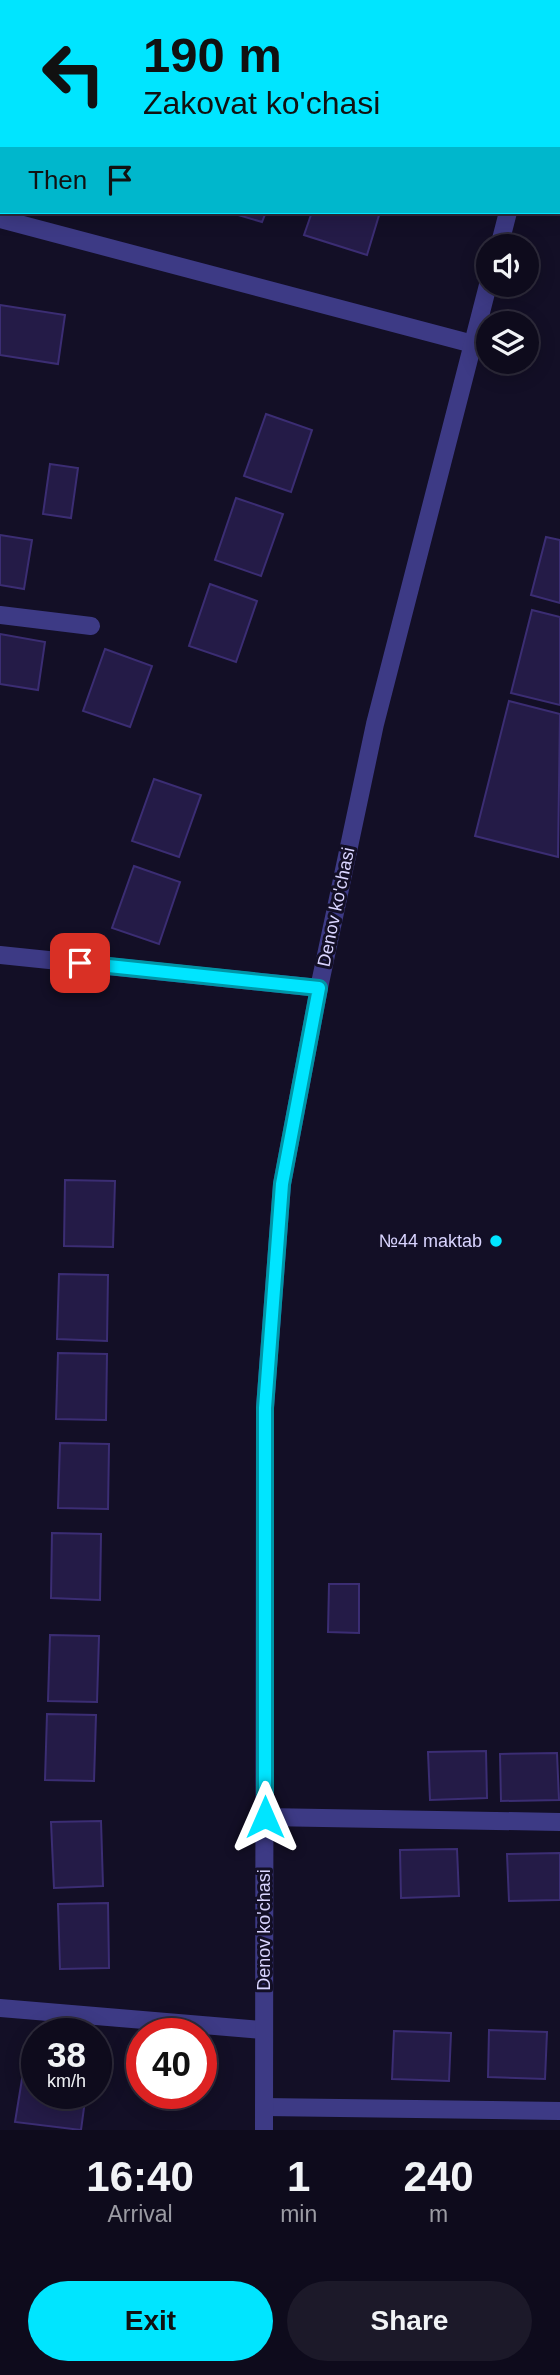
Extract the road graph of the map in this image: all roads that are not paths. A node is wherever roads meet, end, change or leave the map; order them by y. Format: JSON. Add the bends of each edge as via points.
{"nodes":[{"id":1,"x":507,"y":214,"type":"edge"},
{"id":2,"x":0,"y":219,"type":"edge"},
{"id":3,"x":502,"y":234,"type":"edge"},
{"id":4,"x":485,"y":297,"type":"edge"},
{"id":5,"x":473,"y":344,"type":"junction"},
{"id":6,"x":0,"y":615,"type":"edge"},
{"id":7,"x":91,"y":626,"type":"dead end"},
{"id":8,"x":0,"y":955,"type":"edge"},
{"id":9,"x":319,"y":988,"type":"junction"},
{"id":10,"x":265,"y":1817,"type":"junction"},
{"id":11,"x":560,"y":1822,"type":"edge"},
{"id":12,"x":0,"y":2008,"type":"edge"},
{"id":13,"x":263,"y":2030,"type":"junction"},
{"id":14,"x":264,"y":2107,"type":"junction"},
{"id":15,"x":560,"y":2111,"type":"edge"},
{"id":16,"x":264,"y":2130,"type":"edge"}],
"edges":[{"from":1,"to":3,"type":"street"},
{"from":2,"to":5,"type":"street"},
{"from":4,"to":5,"type":"street","name":"Denov ko'chasi"},
{"from":5,"to":9,"type":"street","name":"Denov ko'chasi","via":[[375,724]]},
{"from":6,"to":7,"type":"street"},
{"from":8,"to":9,"type":"street"},
{"from":9,"to":10,"type":"street","name":"Denov ko'chasi","via":[[282,1184],[265,1408]]},
{"from":10,"to":11,"type":"street"},
{"from":10,"to":13,"type":"street","name":"Denov ko'chasi"},
{"from":12,"to":13,"type":"street"},
{"from":13,"to":14,"type":"street","name":"Denov ko'chasi"},
{"from":14,"to":15,"type":"street"},
{"from":14,"to":16,"type":"street","name":"Denov ko'chasi"}]}
